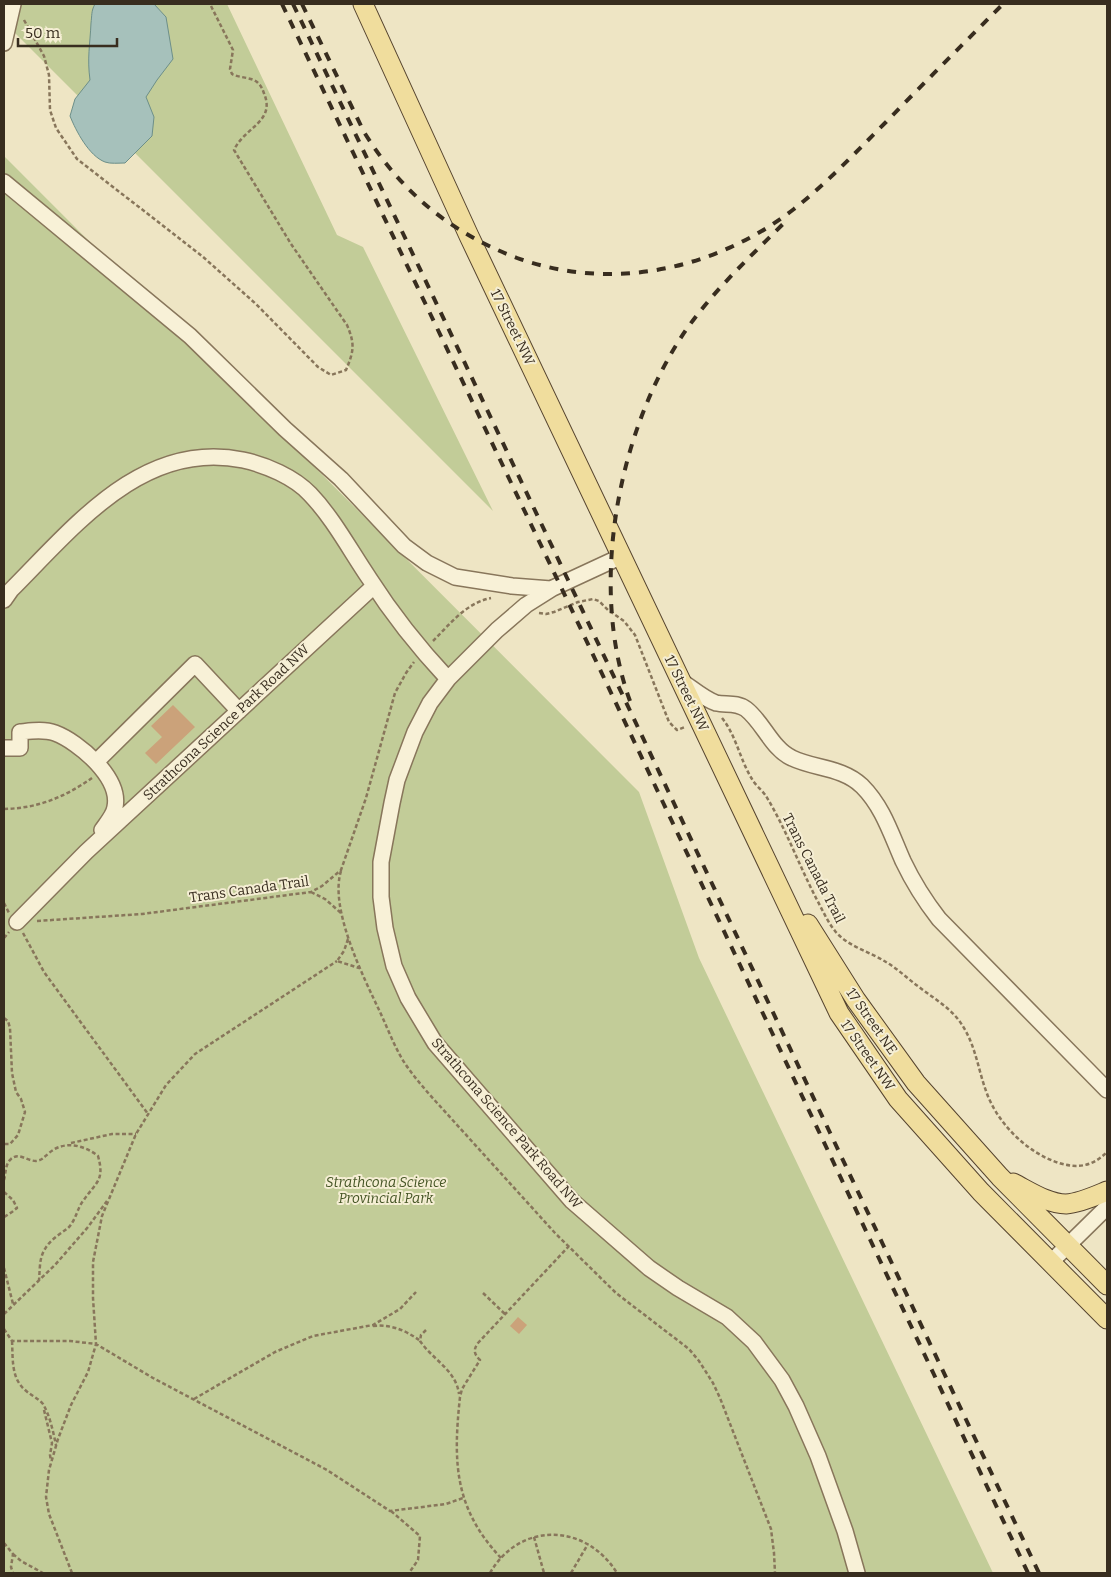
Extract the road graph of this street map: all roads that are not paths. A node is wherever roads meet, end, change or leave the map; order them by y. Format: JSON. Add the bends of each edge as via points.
{"nodes":[{"id":1,"x":363,"y":4,"type":"edge"},
{"id":2,"x":17,"y":8,"type":"edge"},
{"id":3,"x":4,"y":43,"type":"edge"},
{"id":4,"x":4,"y":182,"type":"edge"},
{"id":5,"x":622,"y":556,"type":"junction"},
{"id":6,"x":374,"y":586,"type":"junction"},
{"id":7,"x":552,"y":589,"type":"junction"},
{"id":8,"x":4,"y":600,"type":"edge"},
{"id":9,"x":448,"y":679,"type":"junction"},
{"id":10,"x":681,"y":681,"type":"junction"},
{"id":11,"x":239,"y":711,"type":"junction"},
{"id":12,"x":4,"y":748,"type":"edge"},
{"id":13,"x":99,"y":766,"type":"junction"},
{"id":14,"x":763,"y":850,"type":"junction"},
{"id":15,"x":79,"y":859,"type":"junction"},
{"id":16,"x":17,"y":922,"type":"road end"},
{"id":17,"x":1107,"y":1090,"type":"edge"},
{"id":18,"x":1000,"y":1177,"type":"junction"},
{"id":19,"x":1107,"y":1191,"type":"edge"},
{"id":20,"x":1107,"y":1208,"type":"edge"},
{"id":21,"x":1068,"y":1245,"type":"junction"},
{"id":22,"x":1051,"y":1262,"type":"junction"},
{"id":23,"x":1107,"y":1284,"type":"edge"},
{"id":24,"x":1107,"y":1318,"type":"edge"},
{"id":25,"x":857,"y":1573,"type":"edge"}],
"edges":[{"from":1,"to":5,"type":"main road","name":"17 Street NW","via":[[469,236]]},
{"from":2,"to":3,"type":"street"},
{"from":4,"to":7,"type":"street","via":[[190,336],[341,479],[404,546],[426,563],[456,577]]},
{"from":5,"to":7,"type":"street","name":"Strathcona Science Park Road NW"},
{"from":5,"to":10,"type":"main road","name":"17 Street NW"},
{"from":6,"to":8,"type":"street","via":[[309,493],[262,464],[230,457],[202,456],[177,460],[141,474],[117,490],[76,525],[10,590]]},
{"from":6,"to":9,"type":"street","via":[[422,652]]},
{"from":6,"to":11,"type":"street","name":"Strathcona Science Park Road NW"},
{"from":7,"to":9,"type":"street","name":"Strathcona Science Park Road NW","via":[[526,605],[497,630]]},
{"from":9,"to":25,"type":"street","name":"Strathcona Science Park Road NW","via":[[430,703],[415,732],[397,780],[381,862],[385,928],[394,966],[408,998],[435,1044],[572,1201],[650,1268],[726,1317],[754,1342],[782,1380],[796,1406],[845,1531]]},
{"from":10,"to":14,"type":"main road","name":"17 Street NW"},
{"from":10,"to":17,"type":"street","via":[[716,703],[744,707],[791,758],[843,773],[861,784],[887,820],[903,861],[938,919]]},
{"from":11,"to":13,"type":"street","via":[[195,664]]},
{"from":11,"to":15,"type":"street","name":"Strathcona Science Park Road NW"},
{"from":12,"to":13,"type":"street","name":"Strathcona Science Park Road NW","via":[[20,748],[20,732],[54,733],[90,756]]},
{"from":13,"to":15,"type":"street","name":"Strathcona Science Park Road NW","via":[[108,775],[116,794],[115,808]]},
{"from":14,"to":18,"type":"main road","name":"17 Street NE","via":[[861,1008],[916,1082]]},
{"from":14,"to":22,"type":"main road","name":"17 Street NW","via":[[839,1013],[898,1099],[981,1192]]},
{"from":15,"to":16,"type":"street","name":"Strathcona Science Park Road NW"},
{"from":18,"to":19,"type":"main road","via":[[1052,1202],[1067,1204]]},
{"from":18,"to":21,"type":"main road"},
{"from":20,"to":21,"type":"street"},
{"from":21,"to":22,"type":"street"},
{"from":21,"to":23,"type":"main road"},
{"from":22,"to":24,"type":"main road","name":"17 Street NW"}]}
